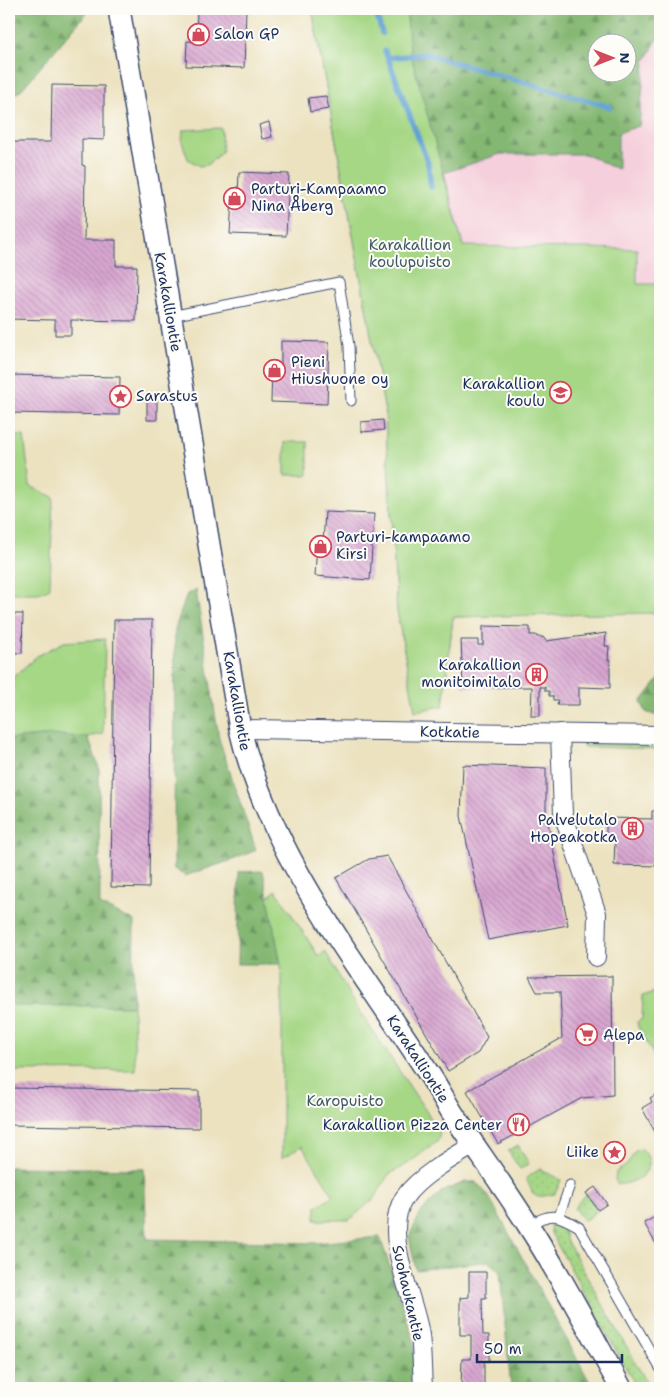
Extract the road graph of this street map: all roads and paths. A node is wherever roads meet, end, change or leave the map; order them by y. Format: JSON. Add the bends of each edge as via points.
{"nodes":[{"id":1,"x":119,"y":9,"type":"edge"},
{"id":2,"x":170,"y":316,"type":"junction"},
{"id":3,"x":350,"y":401,"type":"dead end"},
{"id":4,"x":240,"y":729,"type":"junction"},
{"id":5,"x":560,"y":733,"type":"junction"},
{"id":6,"x":660,"y":735,"type":"edge"},
{"id":7,"x":596,"y":957,"type":"dead end"},
{"id":8,"x":474,"y":1145,"type":"junction"},
{"id":9,"x":570,"y":1185,"type":"dead end"},
{"id":10,"x":559,"y":1216,"type":"junction"},
{"id":11,"x":528,"y":1226,"type":"junction"},
{"id":12,"x":660,"y":1368,"type":"edge"},
{"id":13,"x":423,"y":1388,"type":"edge"},
{"id":14,"x":621,"y":1388,"type":"edge"}],
"edges":[{"from":1,"to":2,"type":"street","name":"Karakalliontie"},
{"from":2,"to":3,"type":"lane","via":[[339,282],[349,346]]},
{"from":2,"to":4,"type":"street","name":"Karakalliontie"},
{"from":4,"to":5,"type":"street","name":"Kotkatie"},
{"from":4,"to":8,"type":"street","name":"Karakalliontie","via":[[247,759],[296,868],[342,945]]},
{"from":5,"to":6,"type":"street","name":"Kotkatie"},
{"from":5,"to":7,"type":"street","via":[[563,814],[597,914]]},
{"from":8,"to":11,"type":"street","name":"Karakalliontie"},
{"from":8,"to":13,"type":"street","name":"Suohaukantie","via":[[420,1182],[405,1198],[396,1218],[400,1258],[420,1335]]},
{"from":9,"to":10,"type":"lane"},
{"from":10,"to":11,"type":"lane","via":[[544,1216]]},
{"from":10,"to":12,"type":"lane","via":[[582,1230]]},
{"from":11,"to":14,"type":"street","name":"Karakalliontie"}]}
